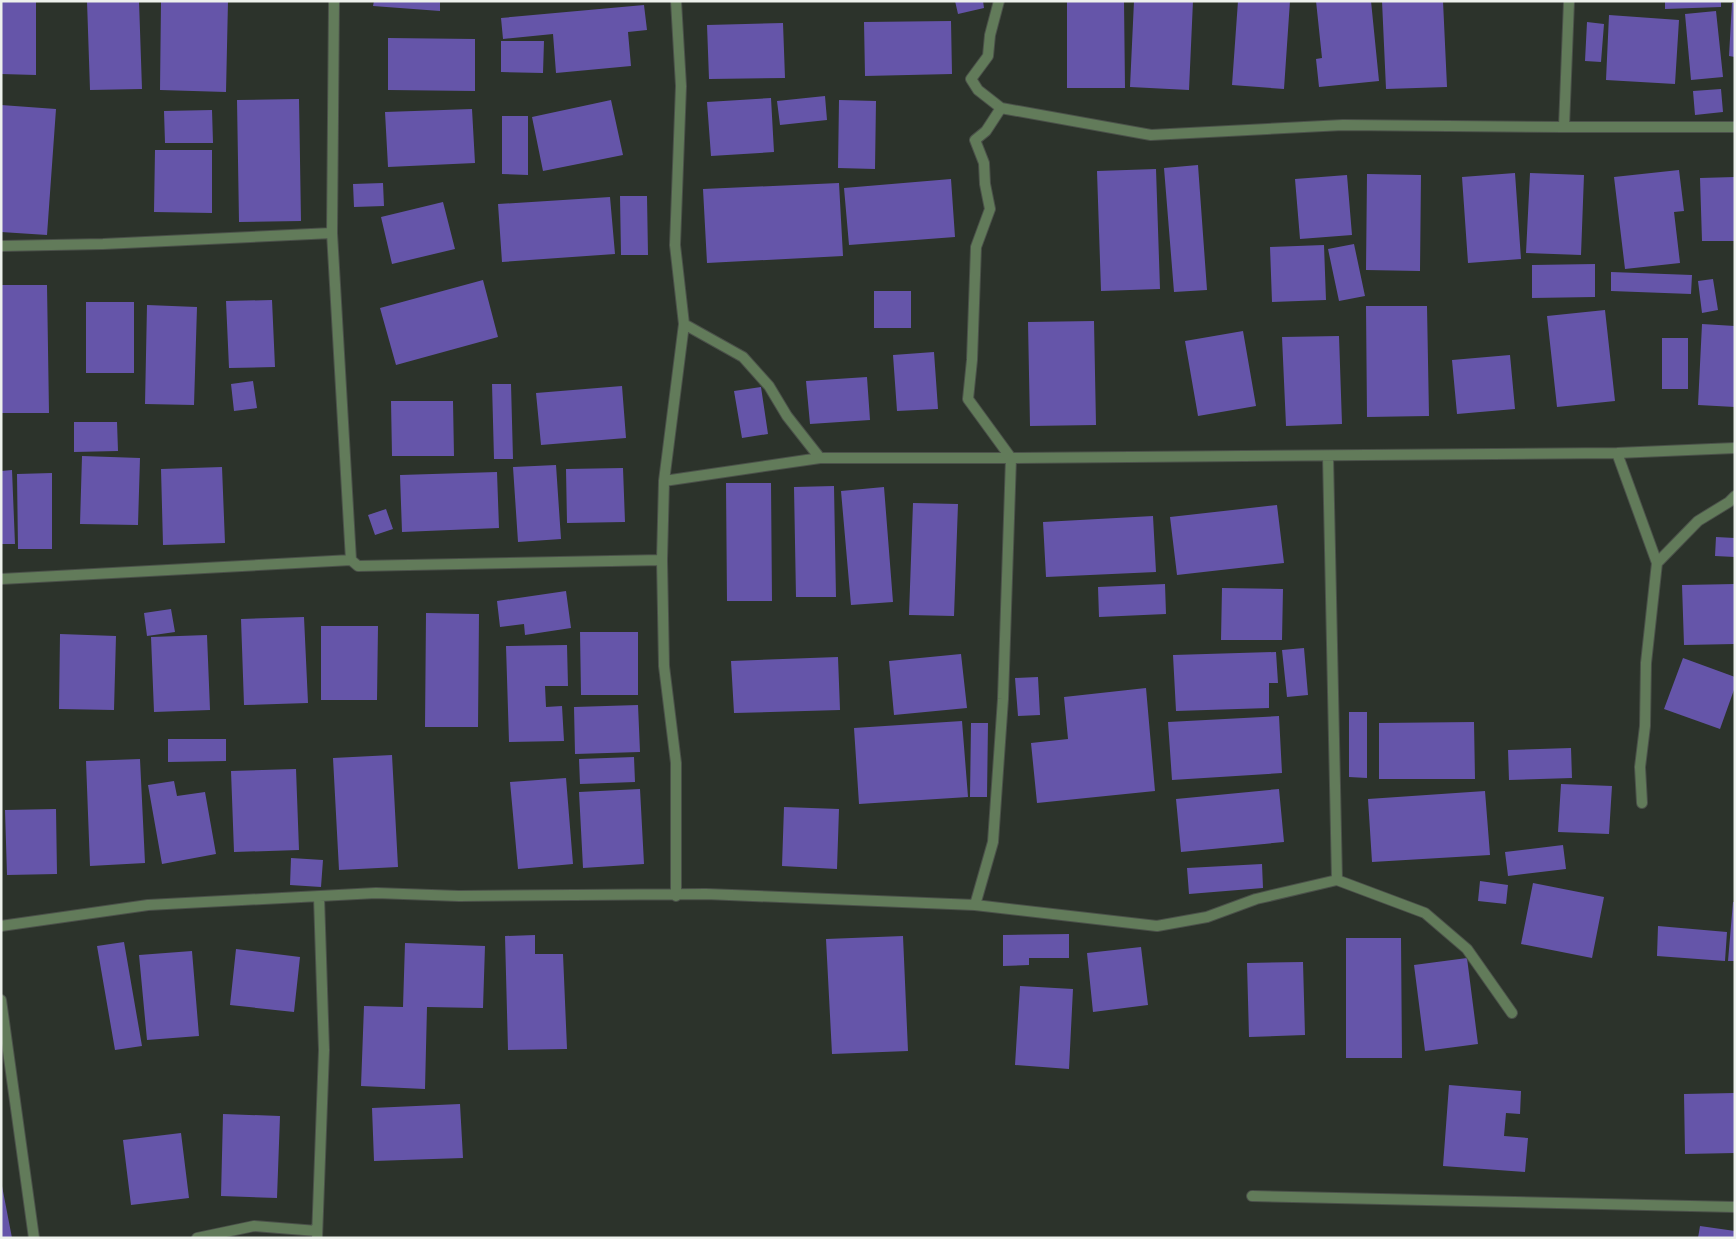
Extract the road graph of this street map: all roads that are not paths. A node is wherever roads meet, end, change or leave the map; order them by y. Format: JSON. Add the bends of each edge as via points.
{"nodes":[{"id":1,"x":334,"y":1,"type":"edge"},
{"id":2,"x":676,"y":1,"type":"edge"},
{"id":3,"x":1000,"y":1,"type":"edge"},
{"id":4,"x":1569,"y":1,"type":"edge"},
{"id":5,"x":1001,"y":108,"type":"junction"},
{"id":6,"x":1735,"y":127,"type":"edge"},
{"id":7,"x":1564,"y":128,"type":"junction"},
{"id":8,"x":332,"y":233,"type":"junction"},
{"id":9,"x":1,"y":246,"type":"edge"},
{"id":10,"x":684,"y":324,"type":"junction"},
{"id":11,"x":1735,"y":448,"type":"edge"},
{"id":12,"x":1618,"y":453,"type":"junction"},
{"id":13,"x":1328,"y":456,"type":"junction"},
{"id":14,"x":820,"y":458,"type":"junction"},
{"id":15,"x":1011,"y":458,"type":"junction"},
{"id":16,"x":664,"y":481,"type":"junction"},
{"id":17,"x":1735,"y":496,"type":"edge"},
{"id":18,"x":351,"y":560,"type":"junction"},
{"id":19,"x":662,"y":560,"type":"junction"},
{"id":20,"x":1657,"y":563,"type":"junction"},
{"id":21,"x":1,"y":580,"type":"edge"},
{"id":22,"x":1642,"y":803,"type":"dead end"},
{"id":23,"x":1337,"y":880,"type":"junction"},
{"id":24,"x":676,"y":896,"type":"junction"},
{"id":25,"x":319,"y":897,"type":"junction"},
{"id":26,"x":975,"y":905,"type":"junction"},
{"id":27,"x":1,"y":926,"type":"edge"},
{"id":28,"x":1,"y":1000,"type":"edge"},
{"id":29,"x":1512,"y":1013,"type":"dead end"},
{"id":30,"x":1252,"y":1196,"type":"dead end"},
{"id":31,"x":1735,"y":1207,"type":"edge"},
{"id":32,"x":317,"y":1234,"type":"edge"},
{"id":33,"x":34,"y":1238,"type":"edge"},
{"id":34,"x":198,"y":1238,"type":"edge"}],
"edges":[{"from":1,"to":8,"type":"street"},
{"from":2,"to":10,"type":"street","via":[[681,86],[675,245]]},
{"from":3,"to":5,"type":"street","via":[[990,35],[988,56],[971,79],[978,90]]},
{"from":4,"to":7,"type":"street"},
{"from":5,"to":7,"type":"street","via":[[1151,135],[1343,125]]},
{"from":5,"to":15,"type":"street","via":[[986,131],[975,140],[984,163],[990,208],[976,247],[968,398]]},
{"from":6,"to":7,"type":"street"},
{"from":8,"to":9,"type":"street"},
{"from":8,"to":18,"type":"street"},
{"from":10,"to":14,"type":"street","via":[[743,357],[769,386],[787,416]]},
{"from":10,"to":16,"type":"street"},
{"from":11,"to":12,"type":"street"},
{"from":12,"to":13,"type":"street"},
{"from":12,"to":20,"type":"street"},
{"from":13,"to":15,"type":"street"},
{"from":13,"to":23,"type":"street"},
{"from":14,"to":15,"type":"street"},
{"from":14,"to":16,"type":"street"},
{"from":15,"to":26,"type":"street","via":[[1003,699],[994,832]]},
{"from":16,"to":19,"type":"street"},
{"from":17,"to":20,"type":"street","via":[[1698,521]]},
{"from":18,"to":19,"type":"street","via":[[358,566]]},
{"from":18,"to":21,"type":"street"},
{"from":19,"to":24,"type":"street","via":[[664,666],[676,763]]},
{"from":20,"to":22,"type":"street","via":[[1646,663],[1645,726],[1640,767]]},
{"from":23,"to":26,"type":"street","via":[[1256,899],[1207,917],[1157,926]]},
{"from":23,"to":29,"type":"street","via":[[1425,913],[1467,949]]},
{"from":24,"to":25,"type":"street","via":[[376,893]]},
{"from":24,"to":26,"type":"street","via":[[706,894]]},
{"from":25,"to":27,"type":"street","via":[[148,905]]},
{"from":25,"to":32,"type":"street","via":[[324,1050]]},
{"from":28,"to":33,"type":"street"},
{"from":30,"to":31,"type":"street"},
{"from":32,"to":34,"type":"street","via":[[254,1226]]}]}
